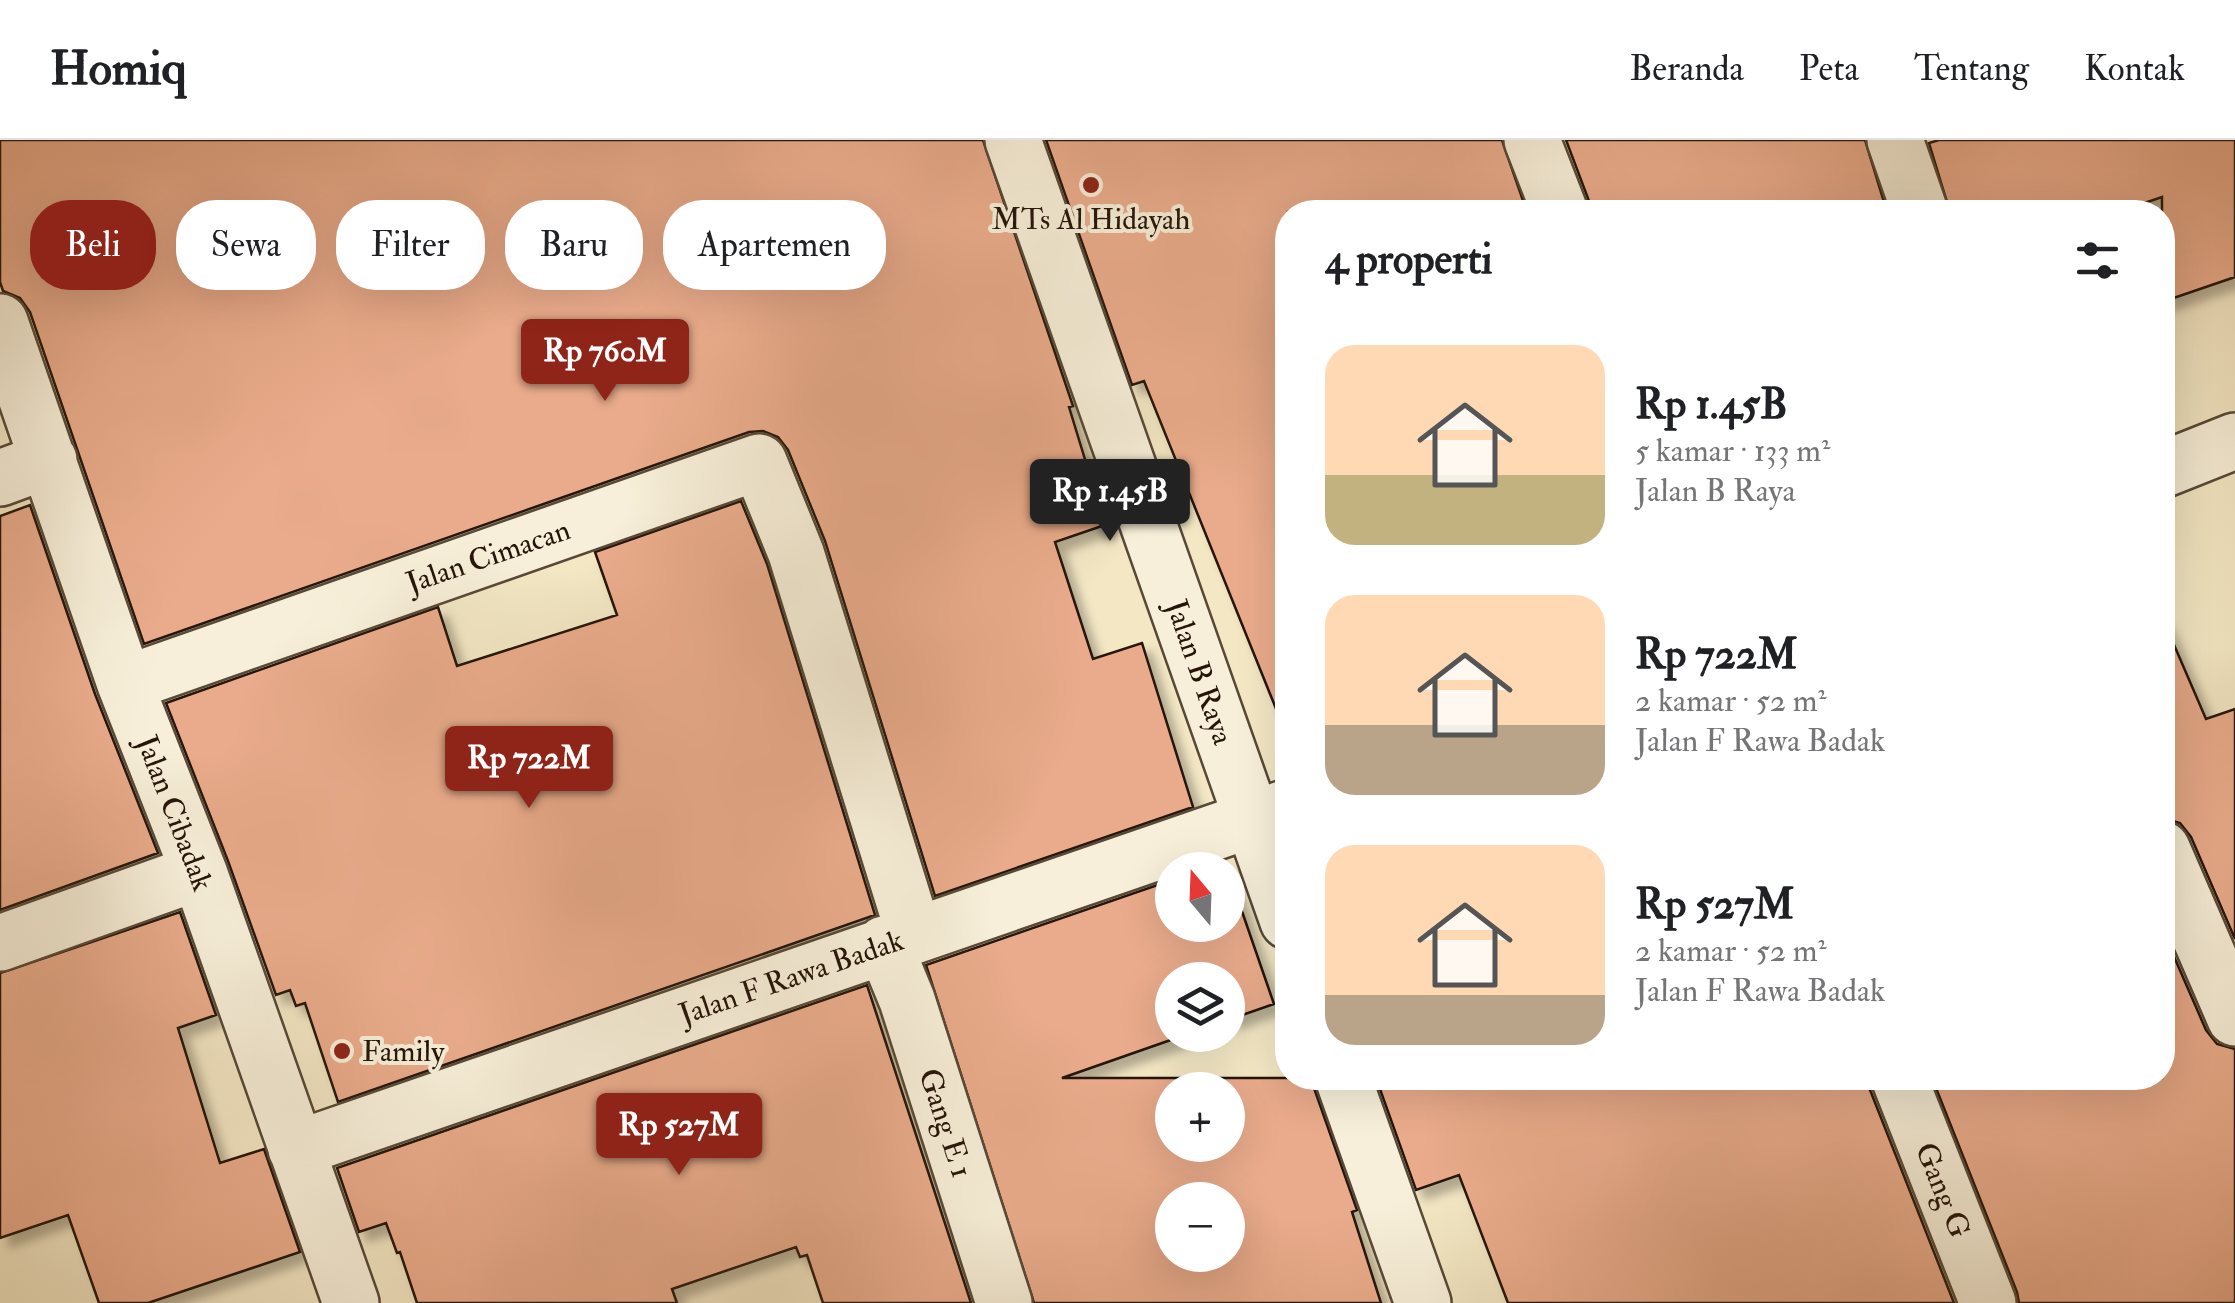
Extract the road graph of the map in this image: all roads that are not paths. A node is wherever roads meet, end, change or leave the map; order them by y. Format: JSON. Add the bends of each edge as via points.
{"nodes":[{"id":1,"x":1013,"y":140,"type":"edge"},
{"id":2,"x":1532,"y":140,"type":"edge"},
{"id":3,"x":1895,"y":140,"type":"edge"},
{"id":4,"x":1555,"y":200,"type":"edge"},
{"id":5,"x":1916,"y":200,"type":"edge"},
{"id":6,"x":0,"y":322,"type":"edge"},
{"id":7,"x":2235,"y":441,"type":"edge"},
{"id":8,"x":2175,"y":465,"type":"edge"},
{"id":9,"x":25,"y":469,"type":"edge"},
{"id":10,"x":796,"y":553,"type":"joint"},
{"id":11,"x":125,"y":684,"type":"junction"},
{"id":12,"x":1270,"y":814,"type":"edge"},
{"id":13,"x":1275,"y":843,"type":"edge"},
{"id":14,"x":199,"y":872,"type":"junction"},
{"id":15,"x":2175,"y":879,"type":"edge"},
{"id":16,"x":899,"y":939,"type":"junction"},
{"id":17,"x":0,"y":943,"type":"edge"},
{"id":18,"x":2235,"y":1018,"type":"edge"},
{"id":19,"x":1347,"y":1090,"type":"edge"},
{"id":20,"x":1904,"y":1090,"type":"edge"},
{"id":21,"x":296,"y":1150,"type":"junction"},
{"id":22,"x":333,"y":1298,"type":"edge"},
{"id":23,"x":1004,"y":1303,"type":"edge"},
{"id":24,"x":1422,"y":1303,"type":"edge"},
{"id":25,"x":1988,"y":1303,"type":"edge"}],
"edges":[{"from":1,"to":12,"type":"street","name":"Jalan B Raya"},
{"from":2,"to":4,"type":"street"},
{"from":3,"to":5,"type":"street"},
{"from":6,"to":9,"type":"street","name":"Jalan Cibadak"},
{"from":7,"to":8,"type":"street"},
{"from":9,"to":11,"type":"street","name":"Jalan Cibadak"},
{"from":10,"to":11,"type":"street","name":"Jalan Cimacan","via":[[759,462]]},
{"from":10,"to":16,"type":"street","name":"Gang E 1"},
{"from":11,"to":14,"type":"street","name":"Jalan Cibadak"},
{"from":12,"to":13,"type":"street","name":"Jalan B Raya"},
{"from":12,"to":16,"type":"street","name":"Jalan F Rawa Badak"},
{"from":14,"to":17,"type":"street"},
{"from":14,"to":21,"type":"street","name":"Jalan Cibadak"},
{"from":15,"to":18,"type":"street"},
{"from":16,"to":21,"type":"street","name":"Jalan F Rawa Badak"},
{"from":16,"to":23,"type":"street","name":"Gang E 1","via":[[907,1000]]},
{"from":19,"to":24,"type":"street"},
{"from":20,"to":25,"type":"street","name":"Gang G"},
{"from":21,"to":22,"type":"street","name":"Jalan Cibadak"}]}
